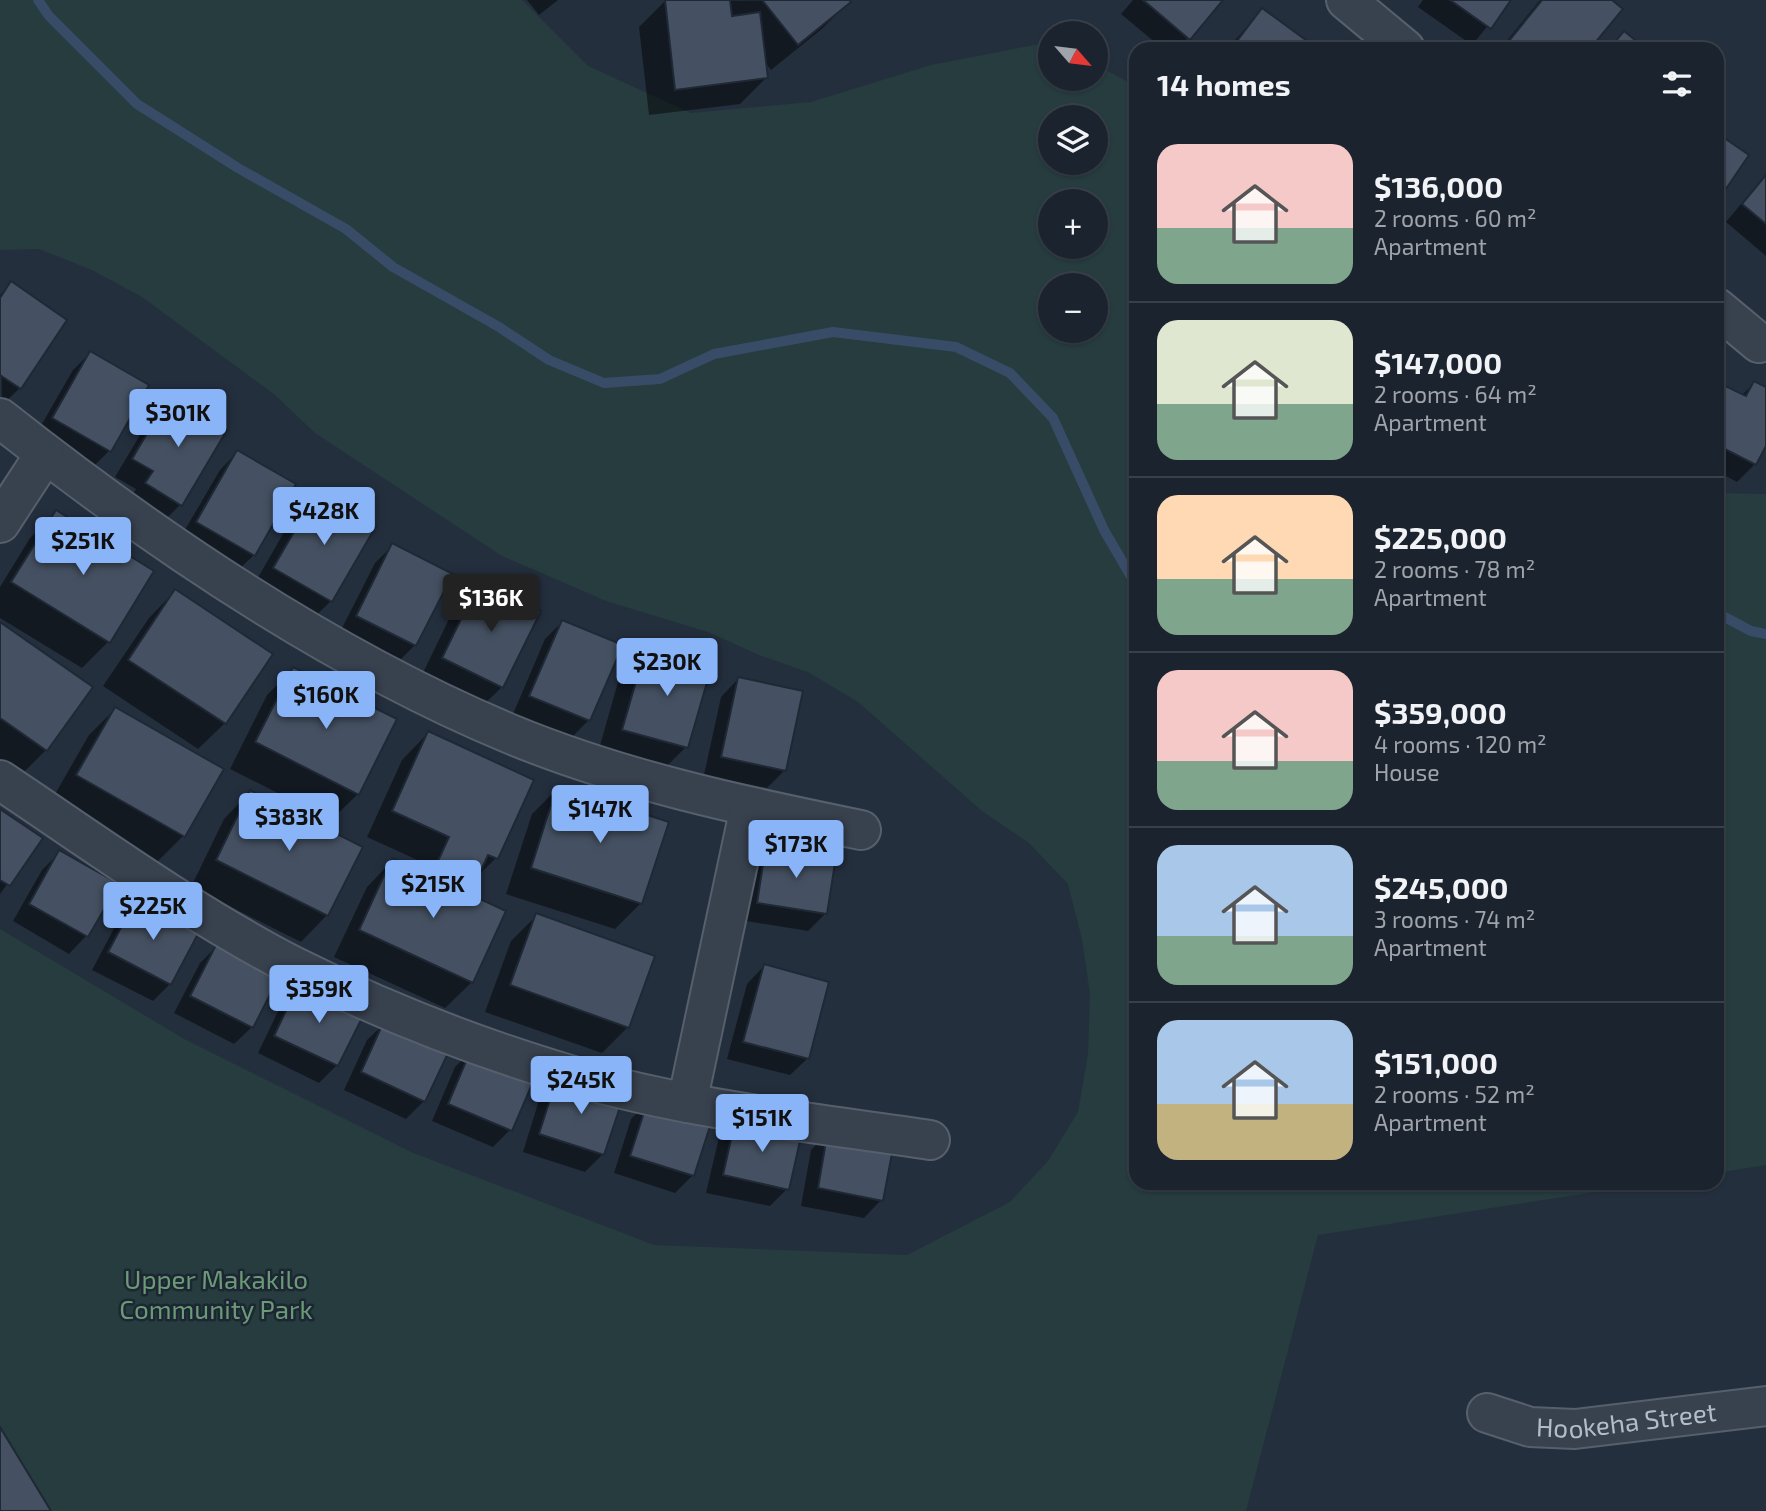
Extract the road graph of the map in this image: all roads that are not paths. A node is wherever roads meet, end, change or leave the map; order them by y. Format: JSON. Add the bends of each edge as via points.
{"nodes":[{"id":1,"x":1346,"y":0,"type":"edge"},
{"id":2,"x":1397,"y":42,"type":"edge"},
{"id":3,"x":1724,"y":314,"type":"edge"},
{"id":4,"x":1759,"y":343,"type":"dead end"},
{"id":5,"x":0,"y":418,"type":"edge"},
{"id":6,"x":45,"y":454,"type":"junction"},
{"id":7,"x":0,"y":523,"type":"edge"},
{"id":8,"x":0,"y":780,"type":"edge"},
{"id":9,"x":750,"y":807,"type":"junction"},
{"id":10,"x":861,"y":830,"type":"dead end"},
{"id":11,"x":687,"y":1103,"type":"junction"},
{"id":12,"x":930,"y":1140,"type":"dead end"},
{"id":13,"x":1766,"y":1406,"type":"edge"},
{"id":14,"x":1487,"y":1413,"type":"dead end"}],
"edges":[{"from":1,"to":2,"type":"street"},
{"from":3,"to":4,"type":"street"},
{"from":5,"to":6,"type":"street"},
{"from":6,"to":7,"type":"street"},
{"from":6,"to":9,"type":"street","via":[[189,555],[344,653],[509,733],[682,792]]},
{"from":8,"to":11,"type":"street","via":[[175,897],[295,967],[421,1024],[526,1061]]},
{"from":9,"to":10,"type":"street"},
{"from":9,"to":11,"type":"street"},
{"from":11,"to":12,"type":"street"},
{"from":13,"to":14,"type":"street","name":"Hookeha Street","via":[[1575,1429],[1530,1427]]}]}
